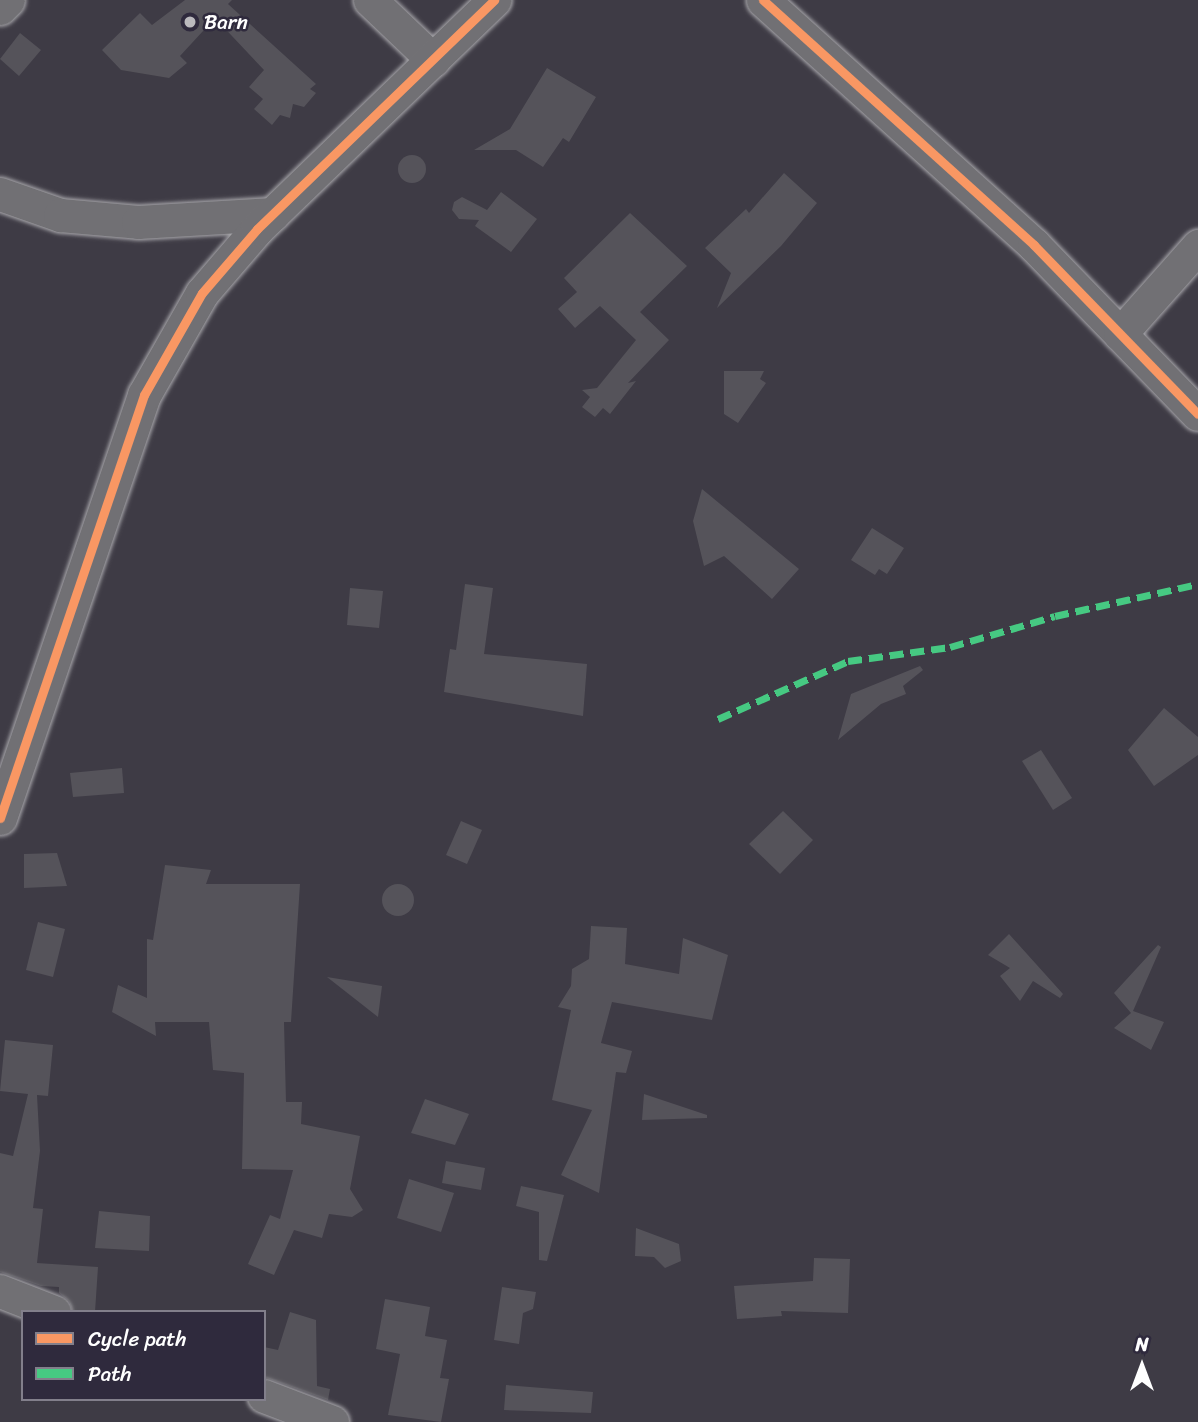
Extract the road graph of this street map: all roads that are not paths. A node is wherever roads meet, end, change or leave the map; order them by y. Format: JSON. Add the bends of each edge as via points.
{"nodes":[{"id":1,"x":8,"y":0,"type":"edge"},
{"id":2,"x":370,"y":0,"type":"edge"},
{"id":3,"x":494,"y":0,"type":"edge"},
{"id":4,"x":763,"y":0,"type":"edge"},
{"id":5,"x":0,"y":8,"type":"edge"},
{"id":6,"x":433,"y":60,"type":"junction"},
{"id":7,"x":0,"y":194,"type":"edge"},
{"id":8,"x":273,"y":214,"type":"junction"},
{"id":9,"x":1198,"y":246,"type":"edge"},
{"id":10,"x":1121,"y":334,"type":"junction"},
{"id":11,"x":1198,"y":414,"type":"edge"},
{"id":12,"x":0,"y":818,"type":"edge"},
{"id":13,"x":0,"y":1291,"type":"edge"},
{"id":14,"x":49,"y":1310,"type":"edge"},
{"id":15,"x":266,"y":1397,"type":"edge"},
{"id":16,"x":332,"y":1422,"type":"edge"}],
"edges":[{"from":1,"to":5,"type":"street"},
{"from":2,"to":6,"type":"street"},
{"from":3,"to":6,"type":"street"},
{"from":4,"to":10,"type":"street","via":[[1034,245]]},
{"from":6,"to":8,"type":"street"},
{"from":7,"to":8,"type":"street","via":[[60,215],[138,222]]},
{"from":8,"to":12,"type":"street","via":[[202,293],[144,395]]},
{"from":9,"to":10,"type":"street"},
{"from":10,"to":11,"type":"street"},
{"from":13,"to":14,"type":"street"},
{"from":15,"to":16,"type":"street"}]}
